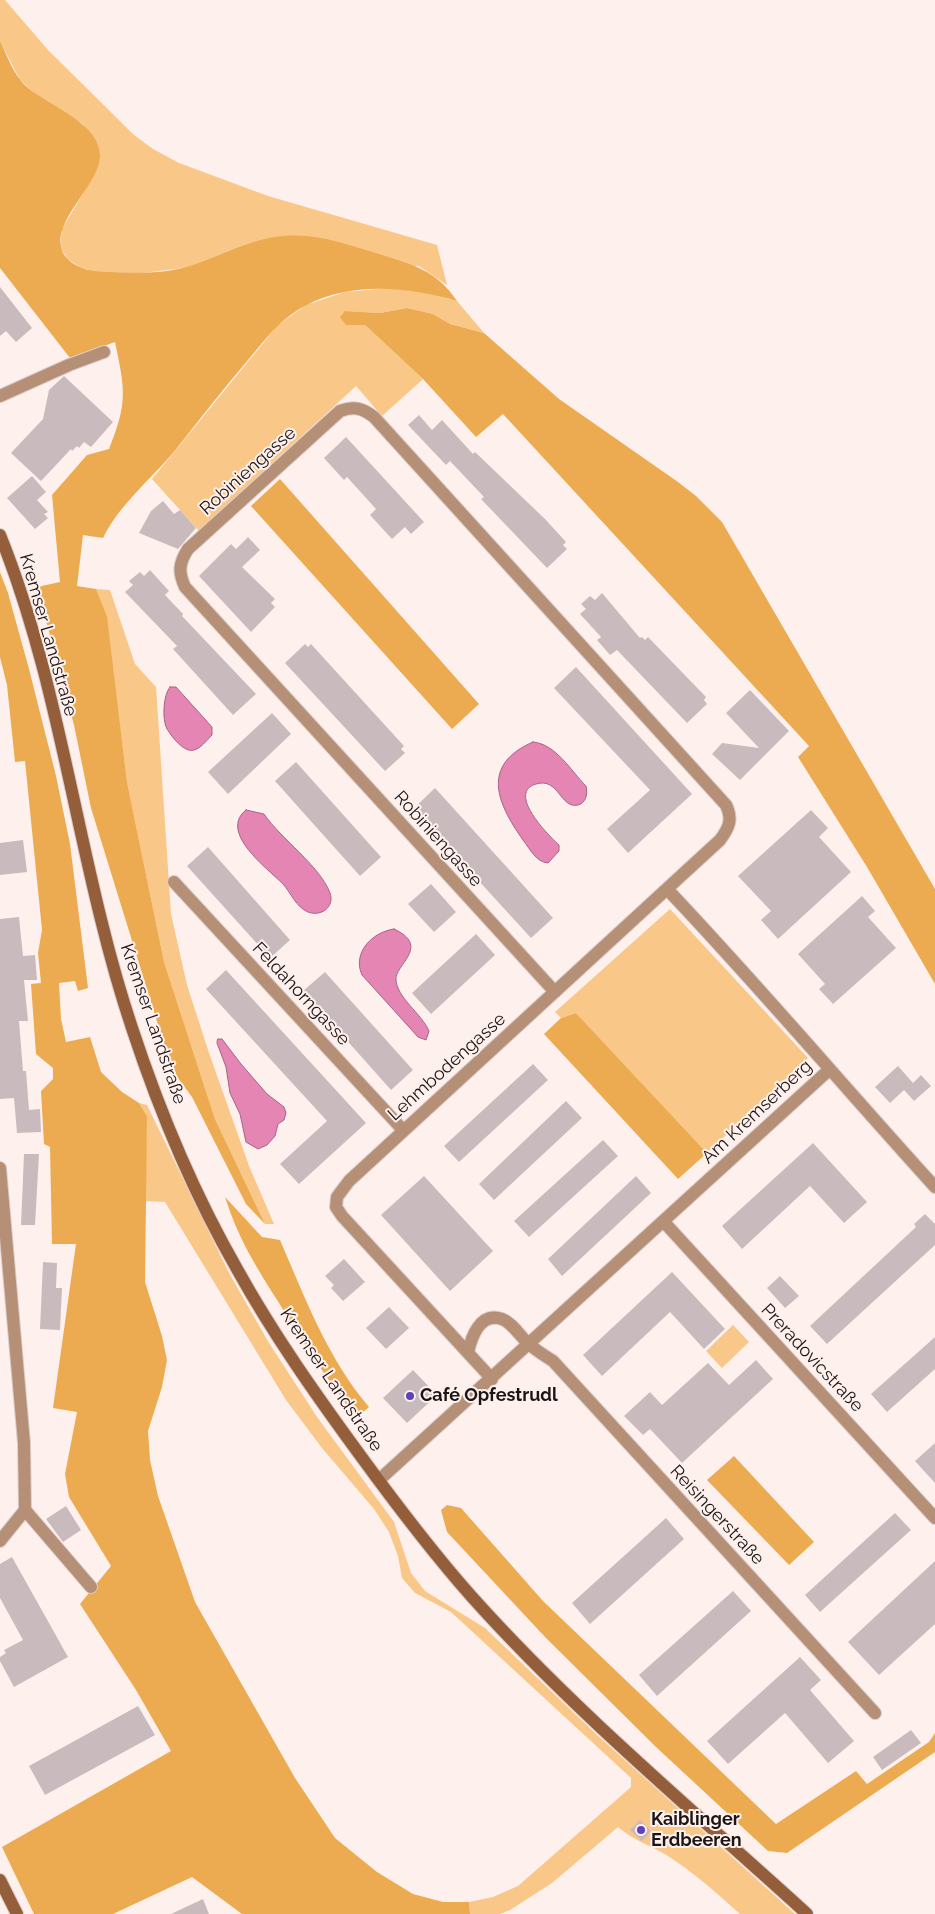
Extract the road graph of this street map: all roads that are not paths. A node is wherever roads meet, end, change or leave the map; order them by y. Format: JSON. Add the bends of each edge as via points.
{"nodes":[{"id":1,"x":104,"y":352,"type":"dead end"},
{"id":2,"x":0,"y":396,"type":"edge"},
{"id":3,"x":0,"y":535,"type":"edge"},
{"id":4,"x":730,"y":822,"type":"joint"},
{"id":5,"x":174,"y":882,"type":"dead end"},
{"id":6,"x":667,"y":888,"type":"junction"},
{"id":7,"x":555,"y":992,"type":"junction"},
{"id":8,"x":830,"y":1070,"type":"junction"},
{"id":9,"x":403,"y":1130,"type":"junction"},
{"id":10,"x":0,"y":1168,"type":"edge"},
{"id":11,"x":935,"y":1187,"type":"edge"},
{"id":12,"x":664,"y":1222,"type":"junction"},
{"id":13,"x":529,"y":1344,"type":"junction"},
{"id":14,"x":468,"y":1353,"type":"junction"},
{"id":15,"x":492,"y":1378,"type":"junction"},
{"id":16,"x":379,"y":1480,"type":"junction"},
{"id":17,"x":25,"y":1510,"type":"junction"},
{"id":18,"x":935,"y":1518,"type":"edge"},
{"id":19,"x":0,"y":1541,"type":"edge"},
{"id":20,"x":91,"y":1587,"type":"dead end"},
{"id":21,"x":875,"y":1713,"type":"dead end"},
{"id":22,"x":0,"y":1880,"type":"edge"},
{"id":23,"x":17,"y":1914,"type":"edge"},
{"id":24,"x":807,"y":1914,"type":"edge"}],
"edges":[{"from":1,"to":2,"type":"street"},
{"from":3,"to":16,"type":"main road","name":"Kremser Landstraße","via":[[20,588],[42,668],[114,972],[149,1077],[196,1191],[236,1268],[316,1392]]},
{"from":4,"to":6,"type":"street","name":"Lehmbodengasse","via":[[720,840]]},
{"from":4,"to":7,"type":"street","name":"Robiniengasse","via":[[726,805],[364,409],[351,407],[340,411],[188,549],[180,561],[179,575],[185,587]]},
{"from":5,"to":9,"type":"street","name":"Feldahorngasse"},
{"from":6,"to":7,"type":"street","name":"Lehmbodengasse"},
{"from":6,"to":8,"type":"street","name":"Am Kremserberg"},
{"from":7,"to":9,"type":"street","name":"Lehmbodengasse"},
{"from":8,"to":11,"type":"street"},
{"from":8,"to":12,"type":"street","name":"Am Kremserberg"},
{"from":9,"to":14,"type":"street","name":"Lehmbodengasse","via":[[349,1181],[338,1197],[336,1207]]},
{"from":10,"to":17,"type":"street","via":[[24,1443]]},
{"from":12,"to":13,"type":"street","name":"Am Kremserberg"},
{"from":12,"to":18,"type":"street","name":"Preradovicstraße"},
{"from":13,"to":14,"type":"street","via":[[502,1319],[491,1318],[481,1323],[472,1335]]},
{"from":13,"to":15,"type":"street","name":"Am Kremserberg"},
{"from":13,"to":21,"type":"street","name":"Reisingerstraße","via":[[553,1361]]},
{"from":14,"to":15,"type":"street"},
{"from":15,"to":16,"type":"street","name":"Am Kremserberg"},
{"from":16,"to":24,"type":"main road","name":"Kremser Landstraße","via":[[447,1568],[515,1643]]},
{"from":17,"to":19,"type":"street"},
{"from":17,"to":20,"type":"street"},
{"from":22,"to":23,"type":"main road"}]}
